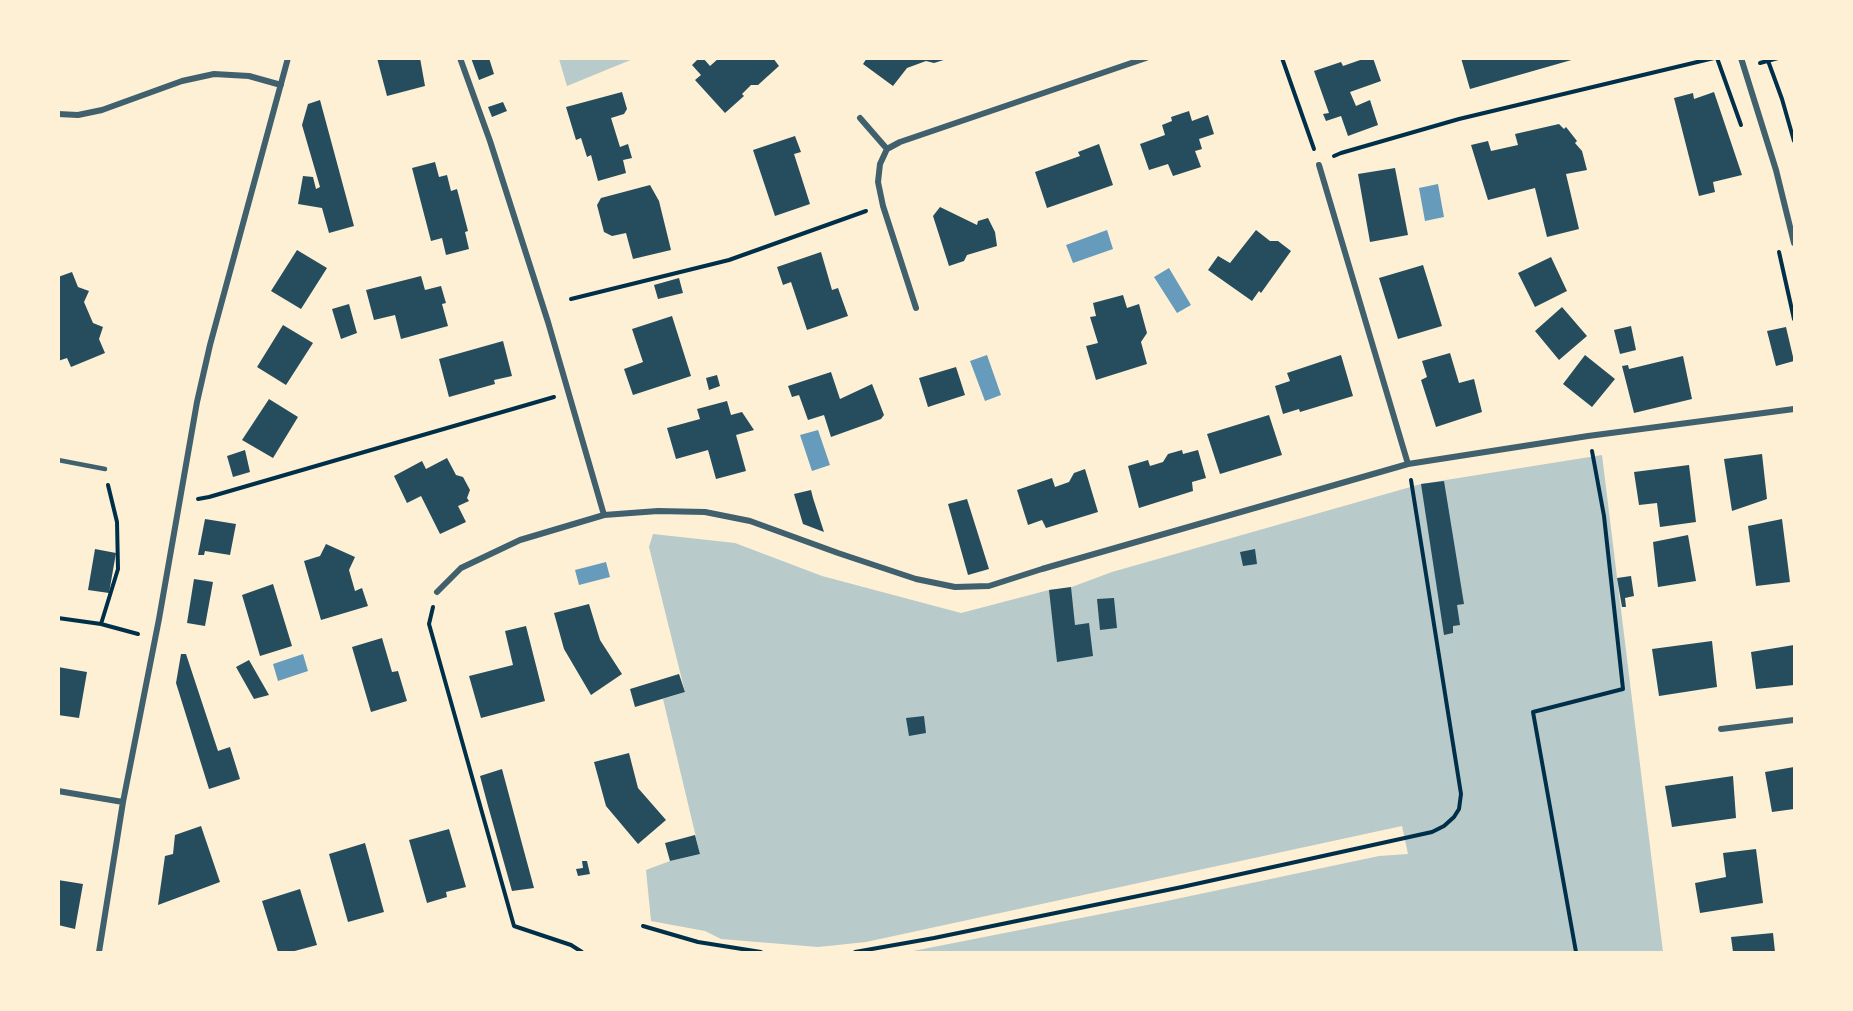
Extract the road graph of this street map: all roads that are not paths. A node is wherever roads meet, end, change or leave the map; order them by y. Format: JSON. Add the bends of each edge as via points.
{"nodes":[{"id":1,"x":288,"y":58,"type":"edge"},
{"id":2,"x":460,"y":58,"type":"edge"},
{"id":3,"x":1146,"y":58,"type":"edge"},
{"id":4,"x":1741,"y":58,"type":"edge"},
{"id":5,"x":281,"y":85,"type":"junction"},
{"id":6,"x":58,"y":114,"type":"edge"},
{"id":7,"x":860,"y":118,"type":"dead end"},
{"id":8,"x":887,"y":149,"type":"junction"},
{"id":9,"x":1318,"y":165,"type":"road end"},
{"id":10,"x":1794,"y":243,"type":"edge"},
{"id":11,"x":916,"y":308,"type":"dead end"},
{"id":12,"x":1794,"y":409,"type":"edge"},
{"id":13,"x":58,"y":460,"type":"edge"},
{"id":14,"x":1408,"y":464,"type":"junction"},
{"id":15,"x":105,"y":469,"type":"road end"},
{"id":16,"x":604,"y":515,"type":"junction"},
{"id":17,"x":437,"y":592,"type":"road end"},
{"id":18,"x":1794,"y":720,"type":"edge"},
{"id":19,"x":1721,"y":729,"type":"dead end"},
{"id":20,"x":58,"y":791,"type":"edge"},
{"id":21,"x":123,"y":802,"type":"junction"},
{"id":22,"x":99,"y":952,"type":"edge"}],
"edges":[{"from":1,"to":5,"type":"street"},
{"from":2,"to":16,"type":"street","via":[[493,148]]},
{"from":3,"to":8,"type":"street"},
{"from":4,"to":10,"type":"street"},
{"from":5,"to":6,"type":"street","via":[[249,76],[214,74],[182,81],[102,110]]},
{"from":5,"to":21,"type":"street","via":[[197,402]]},
{"from":7,"to":8,"type":"street"},
{"from":8,"to":11,"type":"street","via":[[878,182]]},
{"from":9,"to":14,"type":"street"},
{"from":12,"to":14,"type":"street"},
{"from":13,"to":15,"type":"lane"},
{"from":14,"to":16,"type":"street","via":[[989,585],[955,587],[916,579],[750,521],[705,512]]},
{"from":16,"to":17,"type":"street","via":[[520,540],[461,568]]},
{"from":18,"to":19,"type":"street"},
{"from":20,"to":21,"type":"street"},
{"from":21,"to":22,"type":"street"}]}
